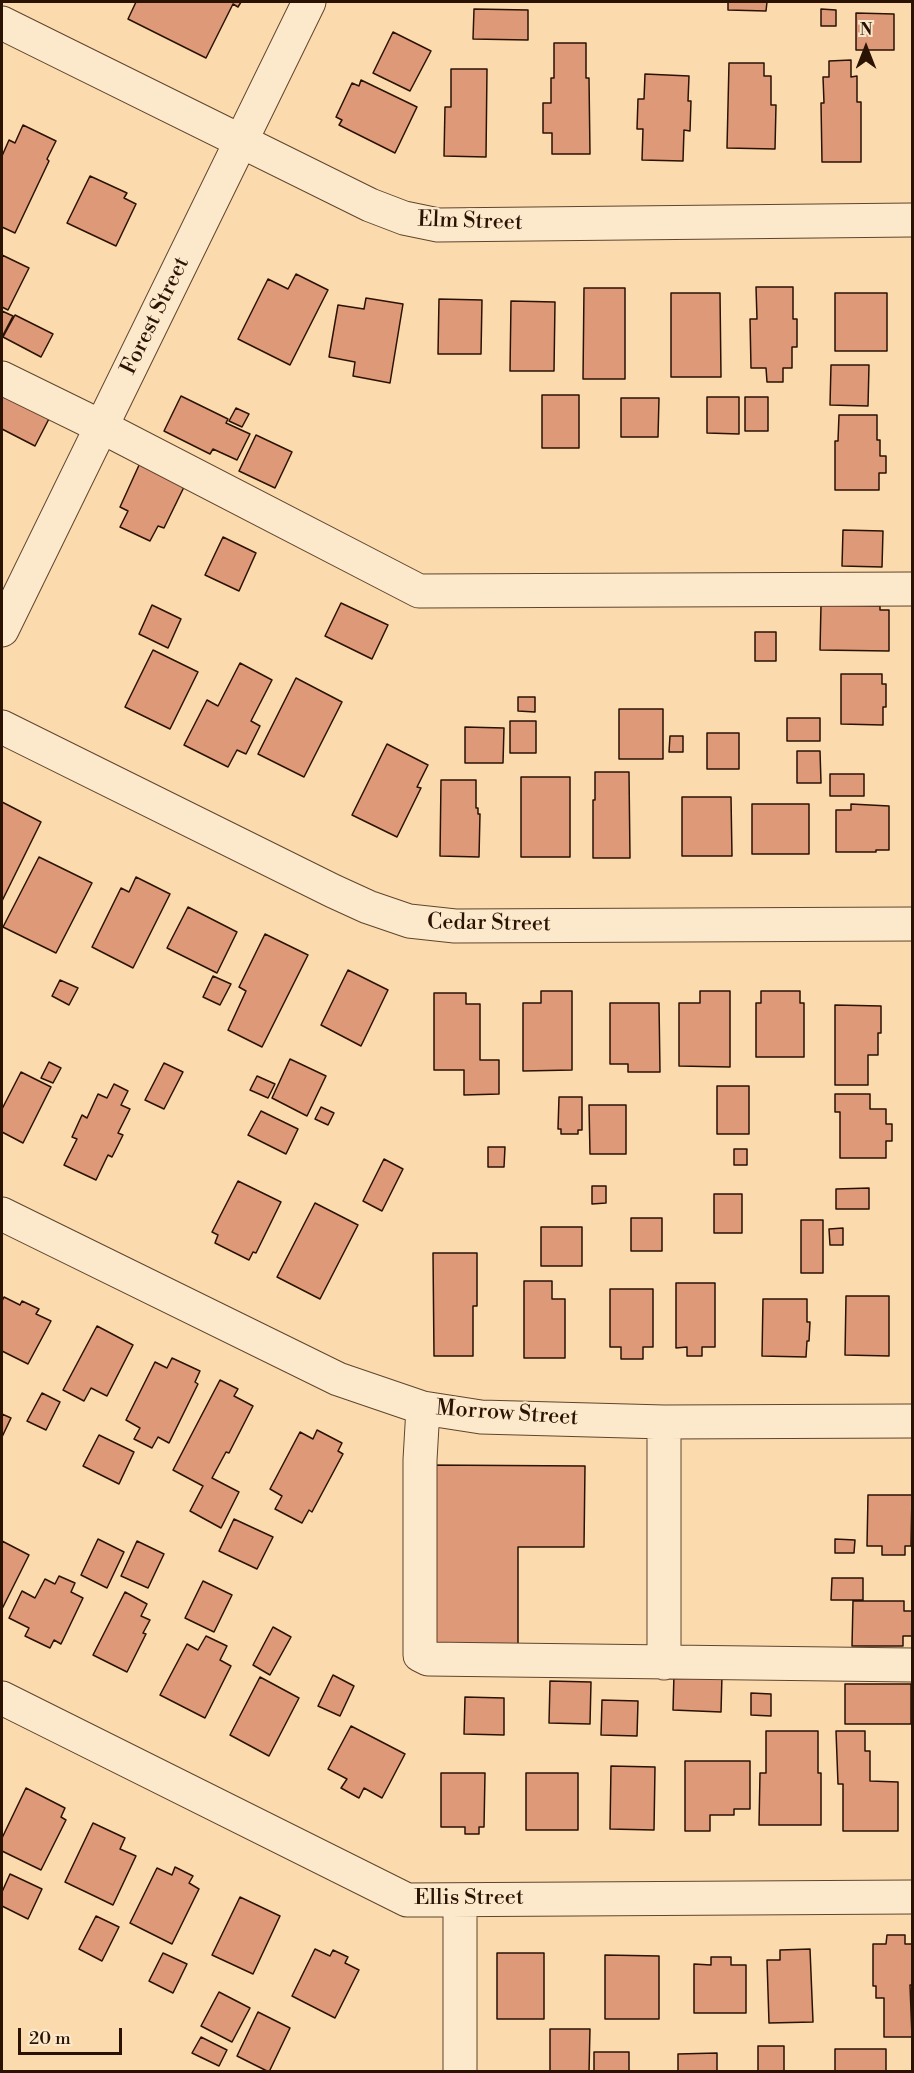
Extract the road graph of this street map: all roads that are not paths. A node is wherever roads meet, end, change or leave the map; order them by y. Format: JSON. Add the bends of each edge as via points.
{"nodes":[{"id":1,"x":309,"y":2,"type":"edge"},
{"id":2,"x":2,"y":23,"type":"edge"},
{"id":3,"x":241,"y":140,"type":"junction"},
{"id":4,"x":912,"y":220,"type":"edge"},
{"id":5,"x":2,"y":378,"type":"edge"},
{"id":6,"x":102,"y":427,"type":"junction"},
{"id":7,"x":912,"y":589,"type":"edge"},
{"id":8,"x":2,"y":630,"type":"edge"},
{"id":9,"x":2,"y":727,"type":"edge"},
{"id":10,"x":912,"y":924,"type":"edge"},
{"id":11,"x":2,"y":1214,"type":"edge"},
{"id":12,"x":423,"y":1408,"type":"junction"},
{"id":13,"x":912,"y":1421,"type":"edge"},
{"id":14,"x":664,"y":1422,"type":"junction"},
{"id":15,"x":664,"y":1663,"type":"junction"},
{"id":16,"x":912,"y":1665,"type":"edge"},
{"id":17,"x":2,"y":1698,"type":"edge"},
{"id":18,"x":912,"y":1897,"type":"edge"},
{"id":19,"x":460,"y":1900,"type":"junction"},
{"id":20,"x":460,"y":2072,"type":"edge"}],
"edges":[{"from":1,"to":3,"type":"street","name":"Forest Street"},
{"from":2,"to":3,"type":"street","name":"Elm Street"},
{"from":3,"to":4,"type":"street","name":"Elm Street","via":[[370,205],[404,219],[438,225]]},
{"from":3,"to":6,"type":"street","name":"Forest Street"},
{"from":5,"to":6,"type":"street"},
{"from":6,"to":7,"type":"street","via":[[419,591]]},
{"from":6,"to":8,"type":"street","name":"Forest Street"},
{"from":9,"to":10,"type":"street","name":"Cedar Street","via":[[368,908],[409,921],[455,926]]},
{"from":11,"to":12,"type":"street","name":"Morrow Street","via":[[338,1379]]},
{"from":12,"to":14,"type":"street","name":"Morrow Street","via":[[481,1417]]},
{"from":12,"to":15,"type":"street","via":[[420,1655],[428,1659]]},
{"from":13,"to":14,"type":"street","name":"Morrow Street"},
{"from":14,"to":15,"type":"street"},
{"from":15,"to":16,"type":"street"},
{"from":17,"to":19,"type":"street","name":"Ellis Street","via":[[407,1900]]},
{"from":18,"to":19,"type":"street","name":"Ellis Street"},
{"from":19,"to":20,"type":"street"}]}
